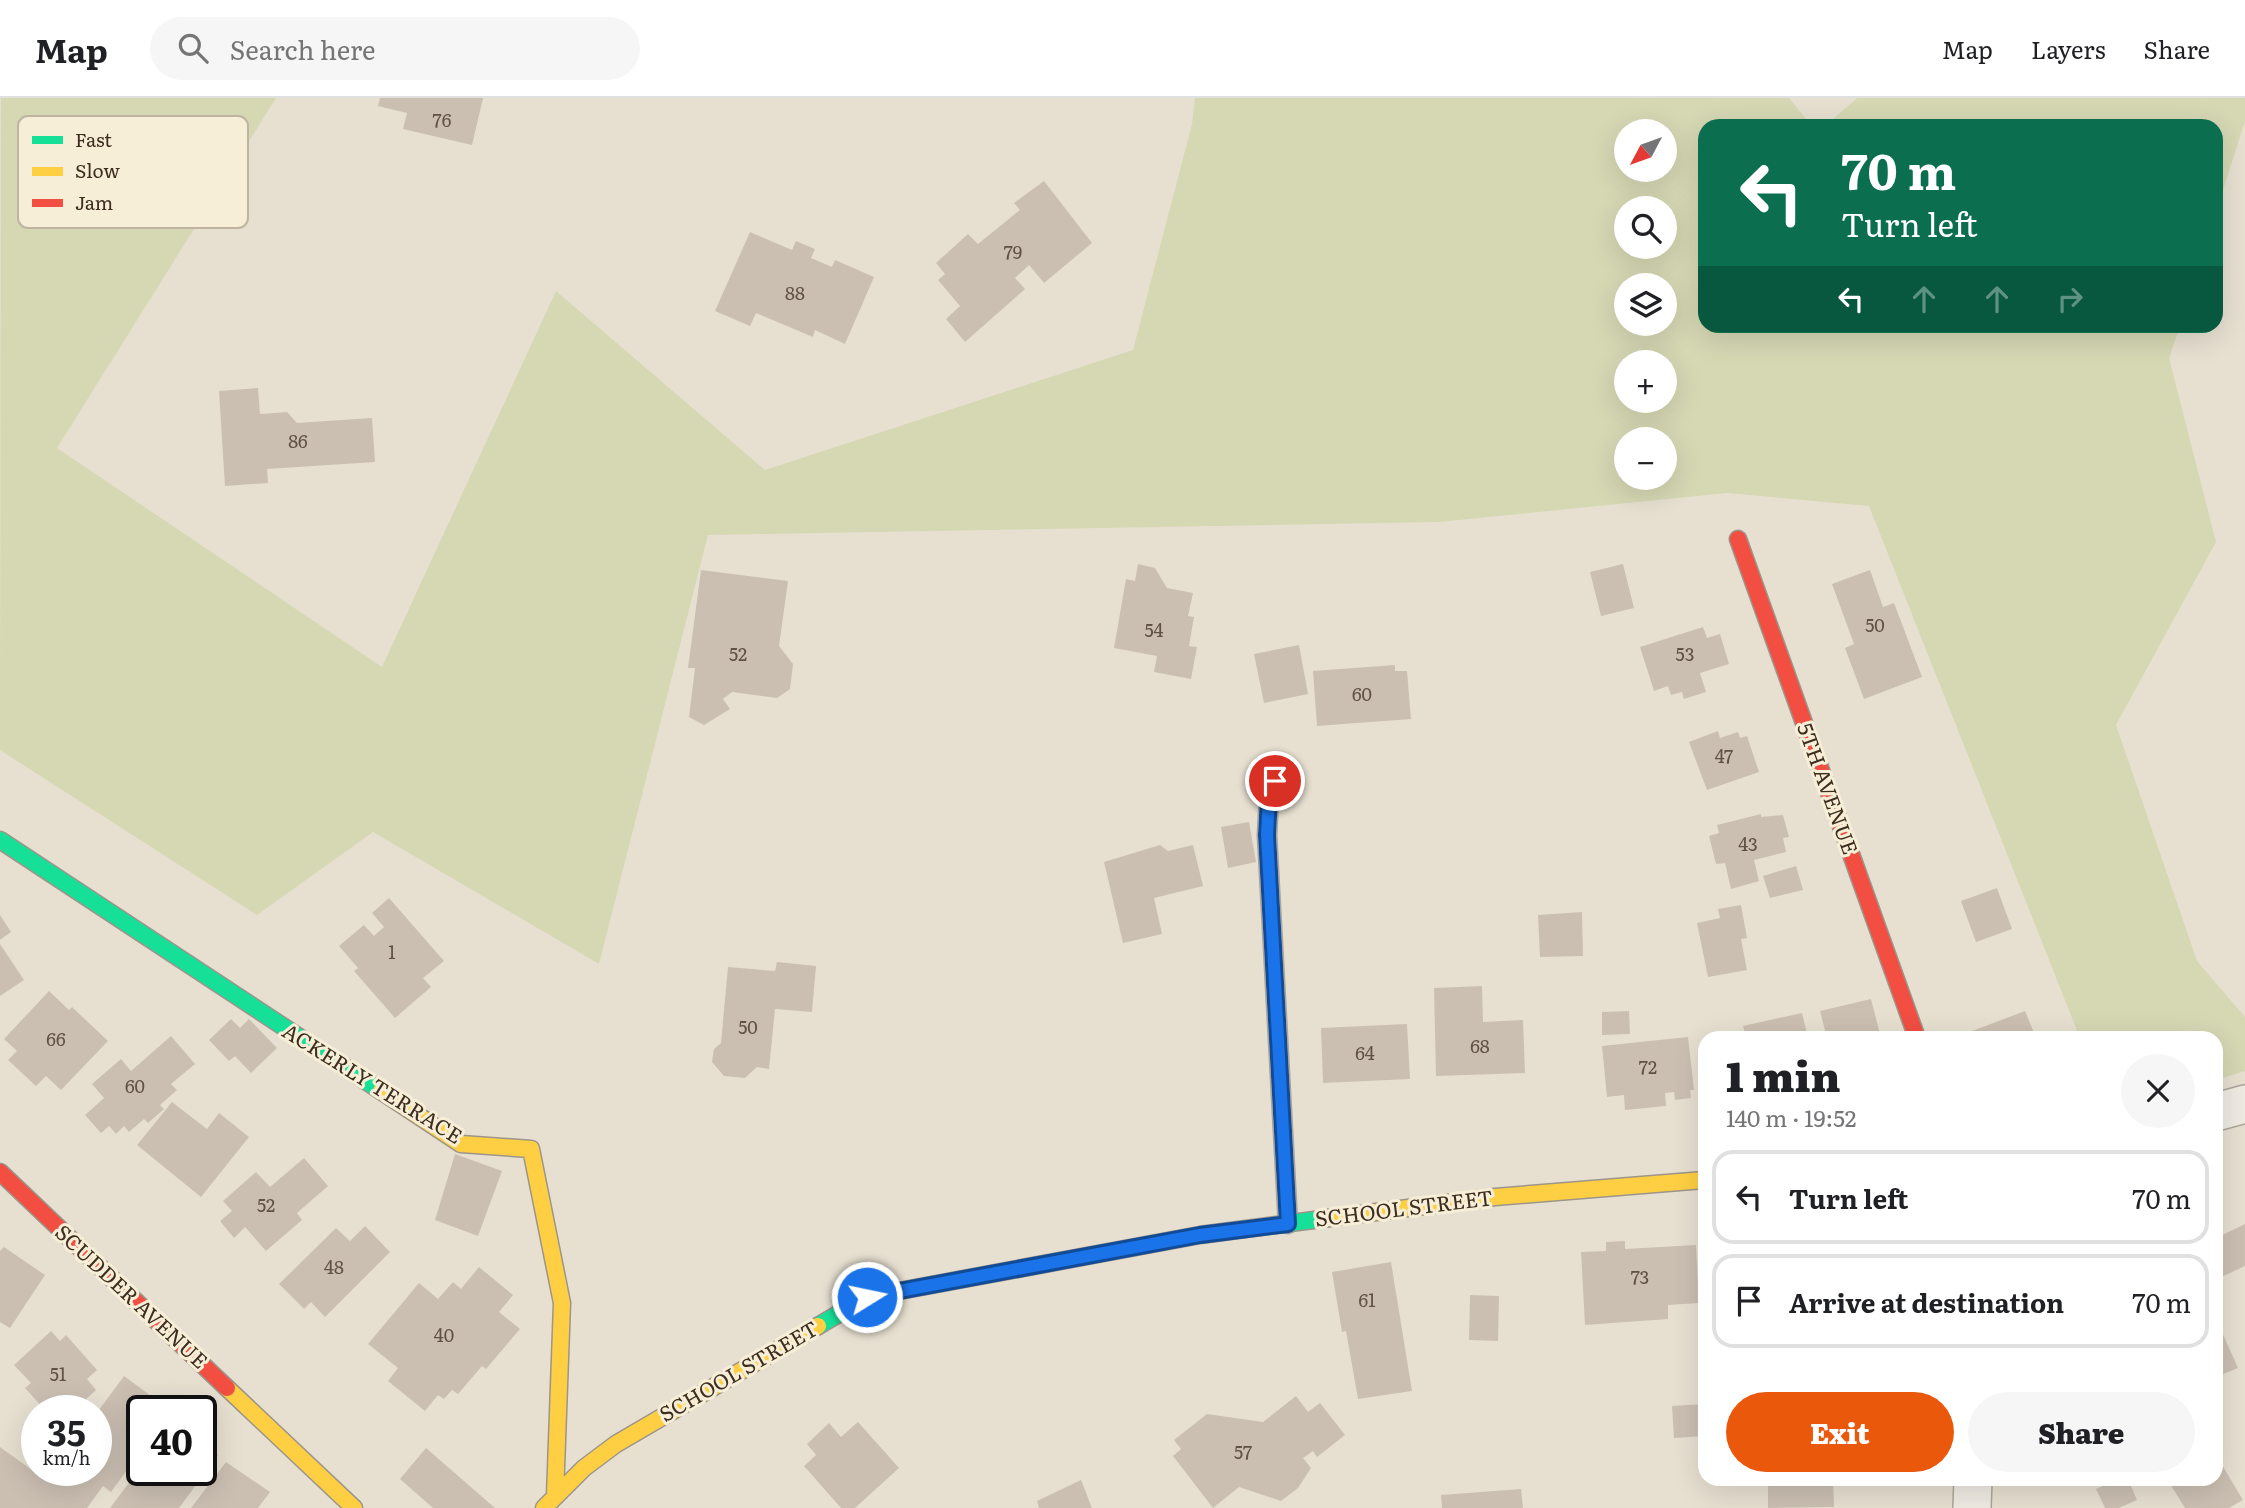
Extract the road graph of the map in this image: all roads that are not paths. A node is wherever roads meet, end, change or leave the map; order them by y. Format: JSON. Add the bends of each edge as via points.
{"nodes":[{"id":1,"x":1738,"y":539,"type":"dead end"},
{"id":2,"x":1282,"y":765,"type":"dead end"},
{"id":3,"x":0,"y":840,"type":"edge"},
{"id":4,"x":1914,"y":1031,"type":"edge"},
{"id":5,"x":2245,"y":1104,"type":"edge"},
{"id":6,"x":2223,"y":1110,"type":"edge"},
{"id":7,"x":0,"y":1172,"type":"edge"},
{"id":8,"x":1698,"y":1180,"type":"edge"},
{"id":9,"x":1288,"y":1224,"type":"junction"},
{"id":10,"x":1973,"y":1486,"type":"edge"},
{"id":11,"x":550,"y":1502,"type":"edge"},
{"id":12,"x":354,"y":1508,"type":"edge"},
{"id":13,"x":1972,"y":1508,"type":"edge"}],
"edges":[{"from":1,"to":4,"type":"street","name":"5TH AVENUE"},
{"from":2,"to":9,"type":"lane","via":[[1269,797],[1267,835]]},
{"from":3,"to":11,"type":"street","name":"ACKERLY TERRACE","via":[[461,1144],[531,1149],[562,1303]]},
{"from":5,"to":6,"type":"street"},
{"from":7,"to":12,"type":"street","name":"SCUDDER AVENUE"},
{"from":8,"to":9,"type":"street","name":"SCHOOL STREET","via":[[1495,1197]]},
{"from":9,"to":11,"type":"street","name":"SCHOOL STREET","via":[[1200,1235],[867,1297],[616,1444]]},
{"from":10,"to":13,"type":"street"}]}
